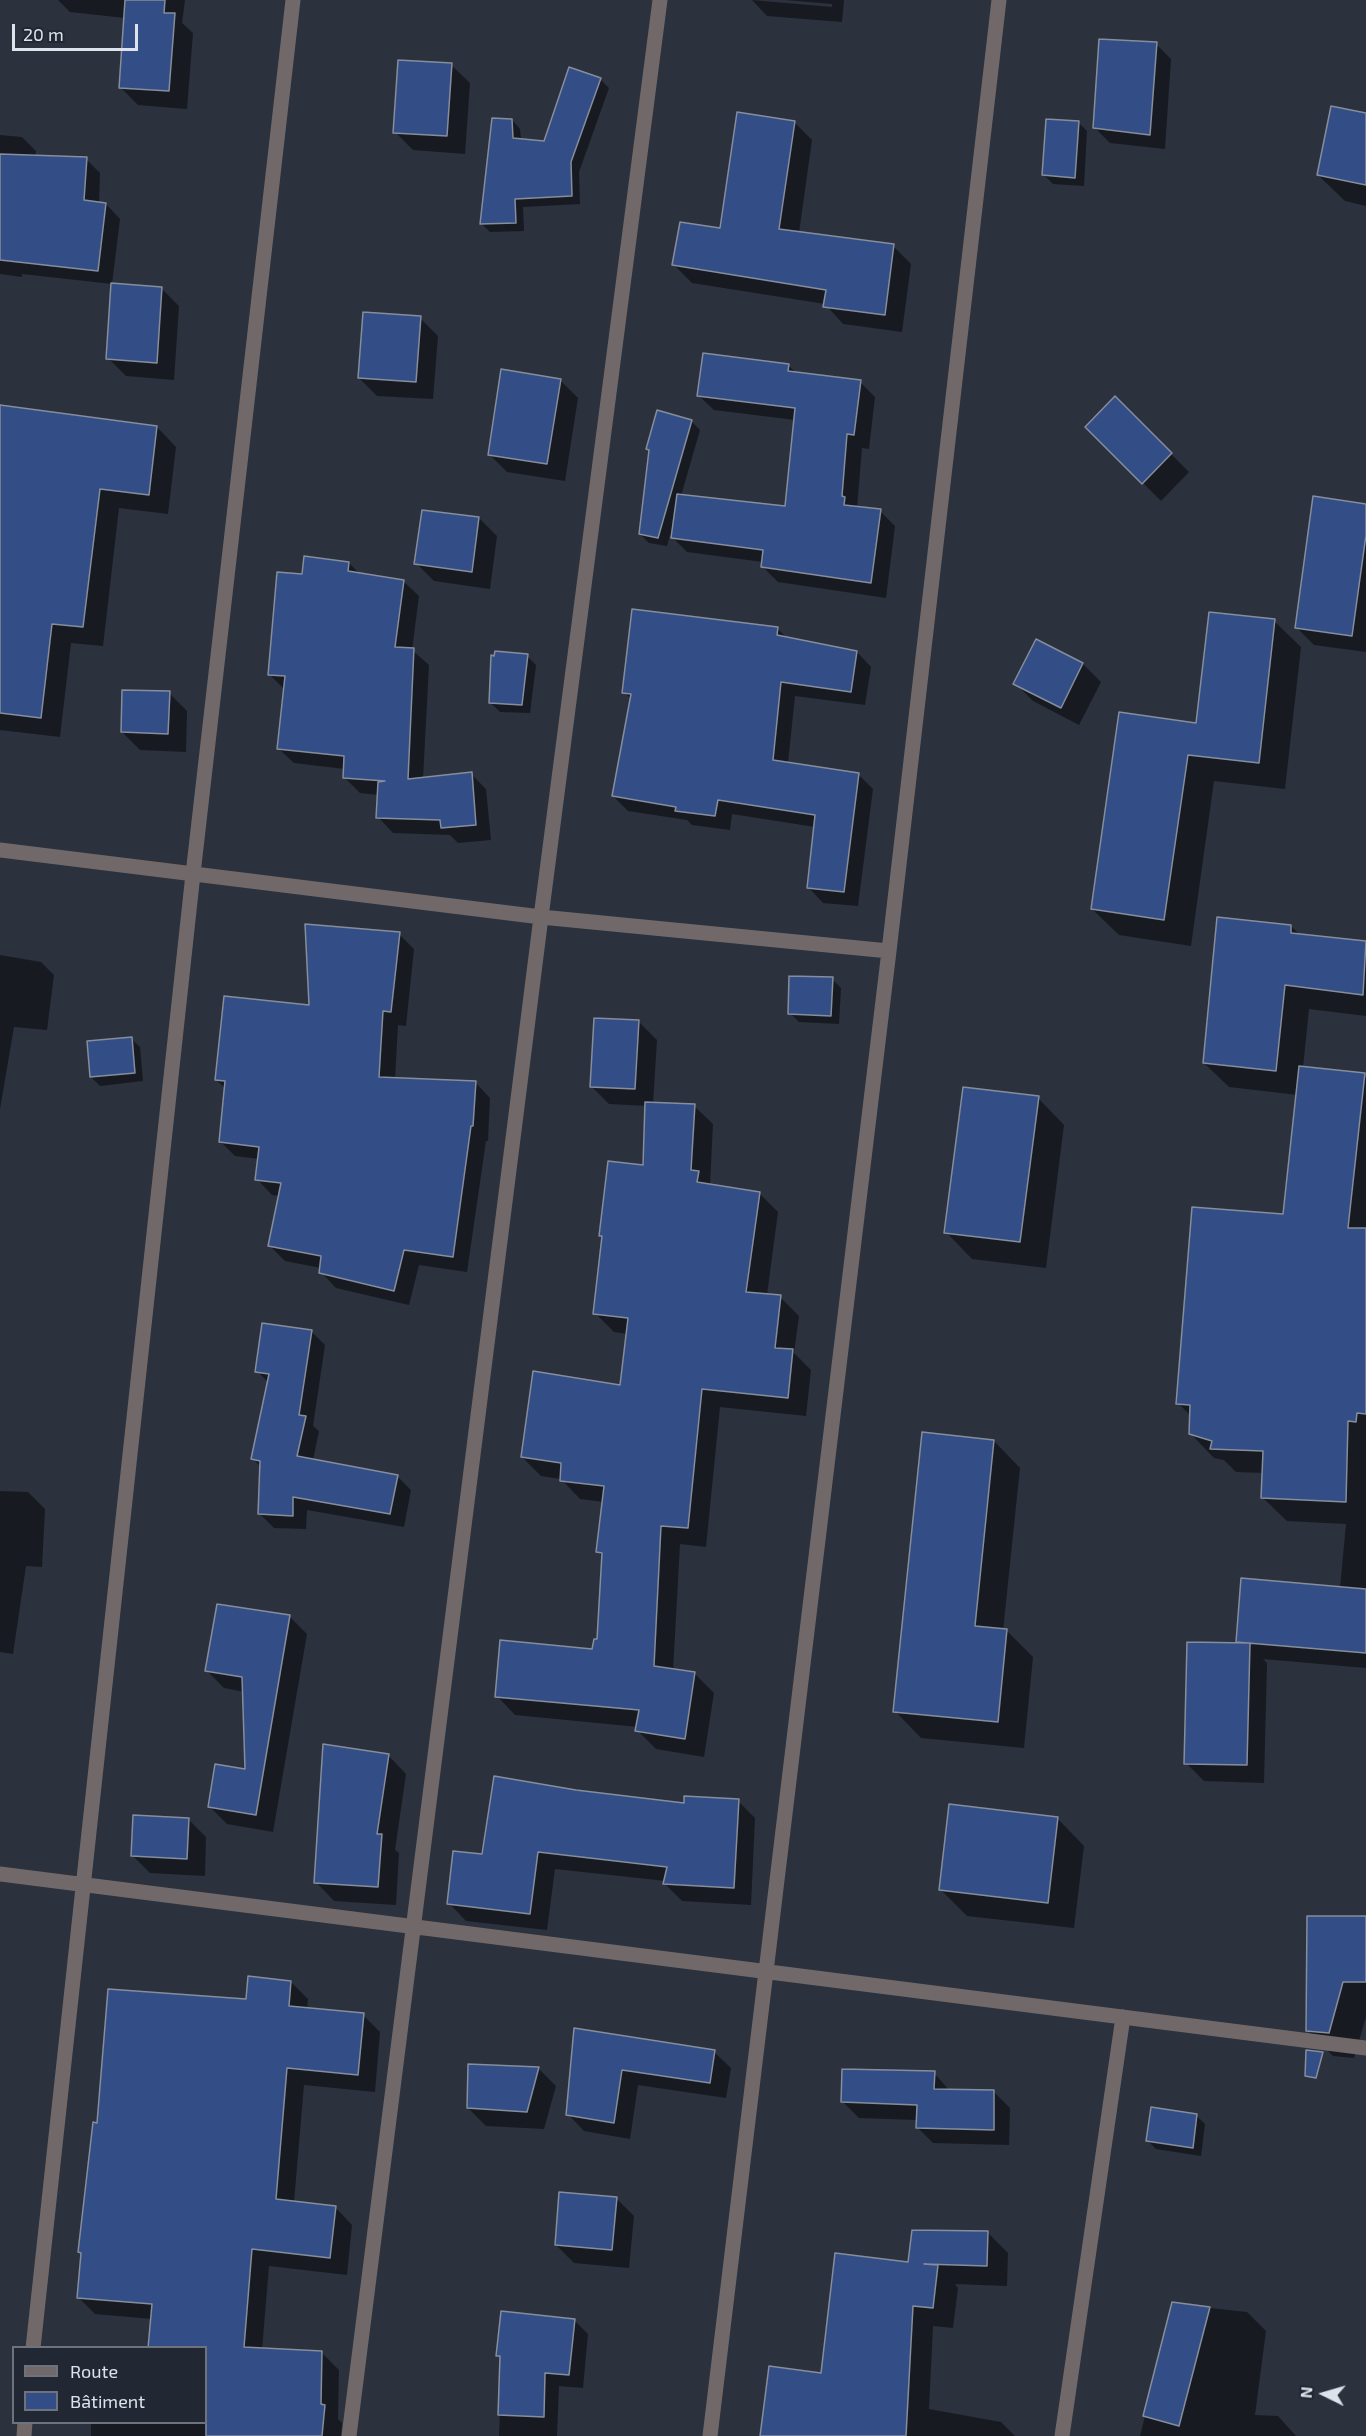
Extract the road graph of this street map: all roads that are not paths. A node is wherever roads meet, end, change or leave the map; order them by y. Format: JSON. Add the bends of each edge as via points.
{"nodes":[{"id":1,"x":293,"y":0,"type":"edge"},
{"id":2,"x":660,"y":0,"type":"edge"},
{"id":3,"x":999,"y":0,"type":"edge"},
{"id":4,"x":0,"y":850,"type":"edge"},
{"id":5,"x":193,"y":874,"type":"junction"},
{"id":6,"x":541,"y":917,"type":"junction"},
{"id":7,"x":890,"y":951,"type":"junction"},
{"id":8,"x":0,"y":1874,"type":"edge"},
{"id":9,"x":83,"y":1884,"type":"junction"},
{"id":10,"x":413,"y":1927,"type":"junction"},
{"id":11,"x":766,"y":1971,"type":"junction"},
{"id":12,"x":1123,"y":2017,"type":"junction"},
{"id":13,"x":1366,"y":2048,"type":"edge"},
{"id":14,"x":33,"y":2346,"type":"edge"},
{"id":15,"x":349,"y":2436,"type":"edge"},
{"id":16,"x":710,"y":2436,"type":"edge"},
{"id":17,"x":1062,"y":2436,"type":"edge"}],
"edges":[{"from":1,"to":5,"type":"street"},
{"from":2,"to":6,"type":"street"},
{"from":3,"to":7,"type":"street"},
{"from":4,"to":5,"type":"street"},
{"from":5,"to":6,"type":"street"},
{"from":5,"to":9,"type":"street"},
{"from":6,"to":7,"type":"street"},
{"from":6,"to":10,"type":"street"},
{"from":7,"to":11,"type":"street"},
{"from":8,"to":9,"type":"street"},
{"from":9,"to":10,"type":"street"},
{"from":9,"to":14,"type":"street"},
{"from":10,"to":11,"type":"street"},
{"from":10,"to":15,"type":"street"},
{"from":11,"to":12,"type":"street"},
{"from":11,"to":16,"type":"street"},
{"from":12,"to":13,"type":"street"},
{"from":12,"to":17,"type":"street"}]}
